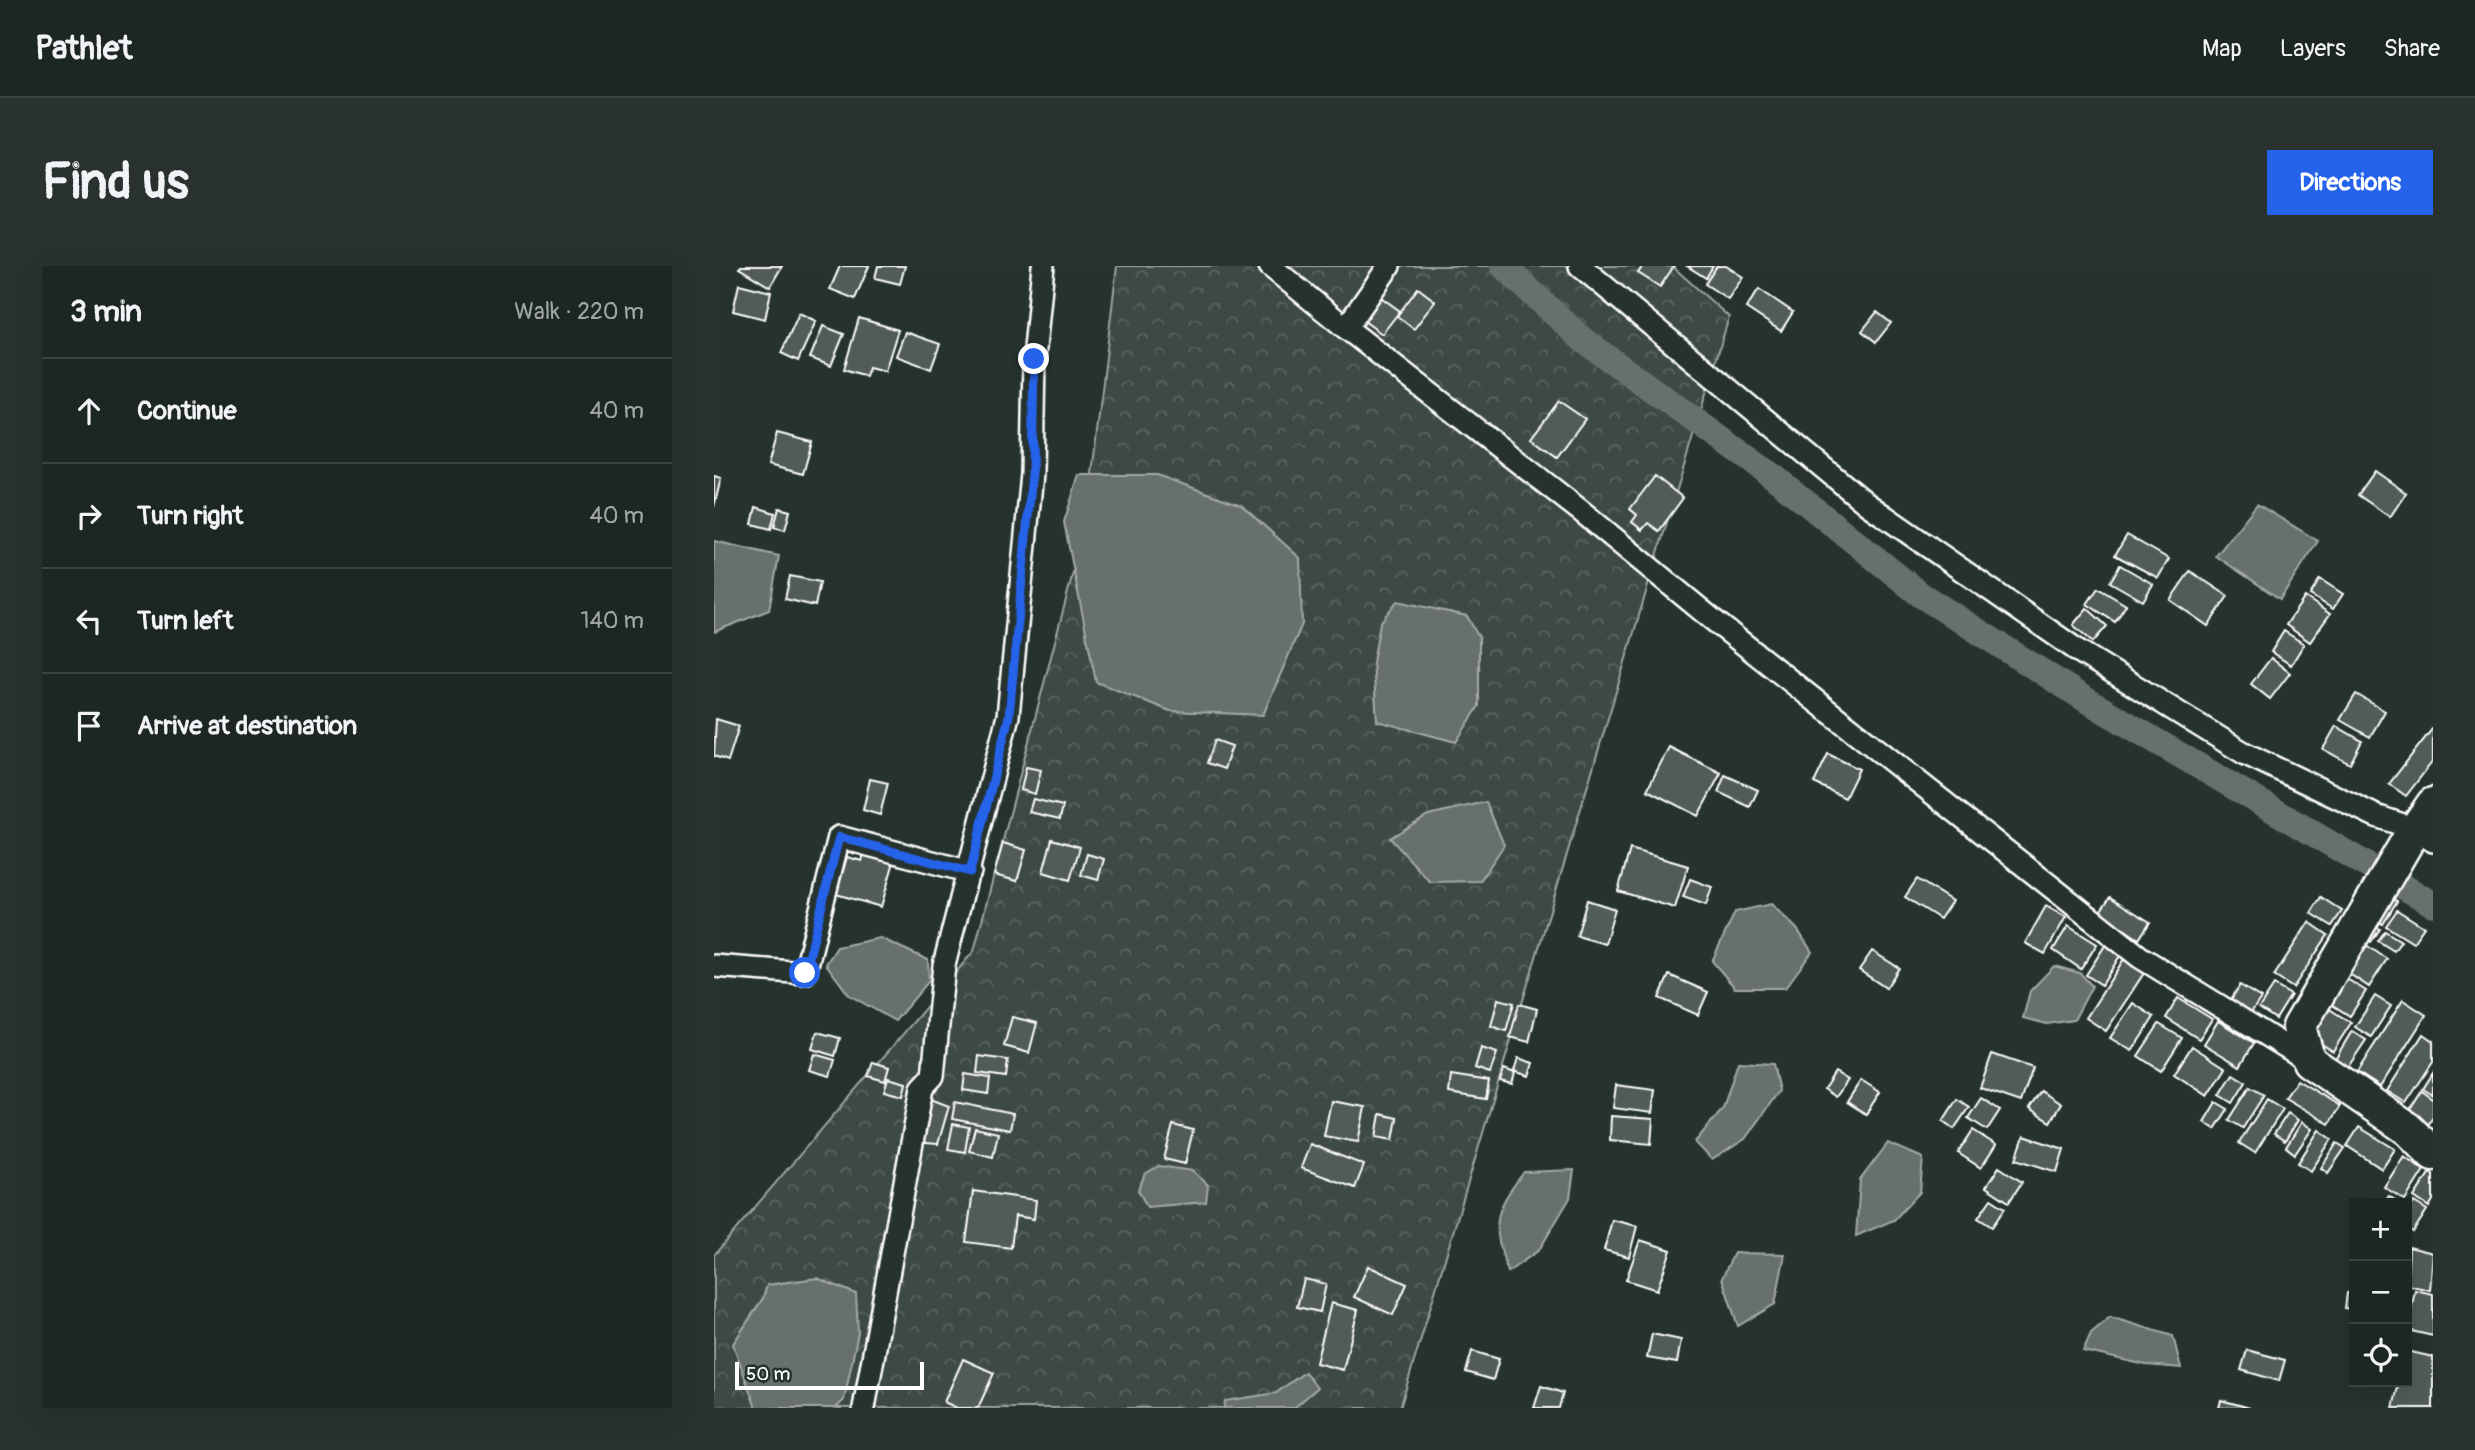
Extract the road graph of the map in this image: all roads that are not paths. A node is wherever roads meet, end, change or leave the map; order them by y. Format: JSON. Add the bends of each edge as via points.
{"nodes":[{"id":1,"x":1043,"y":266,"type":"edge"},
{"id":2,"x":1270,"y":266,"type":"edge"},
{"id":3,"x":1389,"y":266,"type":"edge"},
{"id":4,"x":1580,"y":266,"type":"edge"},
{"id":5,"x":1346,"y":328,"type":"junction"},
{"id":6,"x":2422,"y":828,"type":"edge"},
{"id":7,"x":970,"y":872,"type":"junction"},
{"id":8,"x":714,"y":966,"type":"edge"},
{"id":9,"x":2309,"y":1061,"type":"junction"},
{"id":10,"x":2433,"y":1154,"type":"edge"},
{"id":11,"x":864,"y":1408,"type":"edge"}],
"edges":[{"from":1,"to":7,"type":"street","via":[[1034,359],[1032,474],[1009,716]]},
{"from":2,"to":5,"type":"street"},
{"from":3,"to":5,"type":"street"},
{"from":4,"to":6,"type":"street","via":[[1867,504],[2080,652],[2244,752],[2376,816]]},
{"from":5,"to":9,"type":"street","via":[[2140,957]]},
{"from":6,"to":9,"type":"street","via":[[2379,888],[2299,1027]]},
{"from":7,"to":8,"type":"street","via":[[839,837],[805,973]]},
{"from":7,"to":11,"type":"street","via":[[944,965],[933,1076],[922,1088]]},
{"from":9,"to":10,"type":"street","via":[[2408,1129]]}]}
